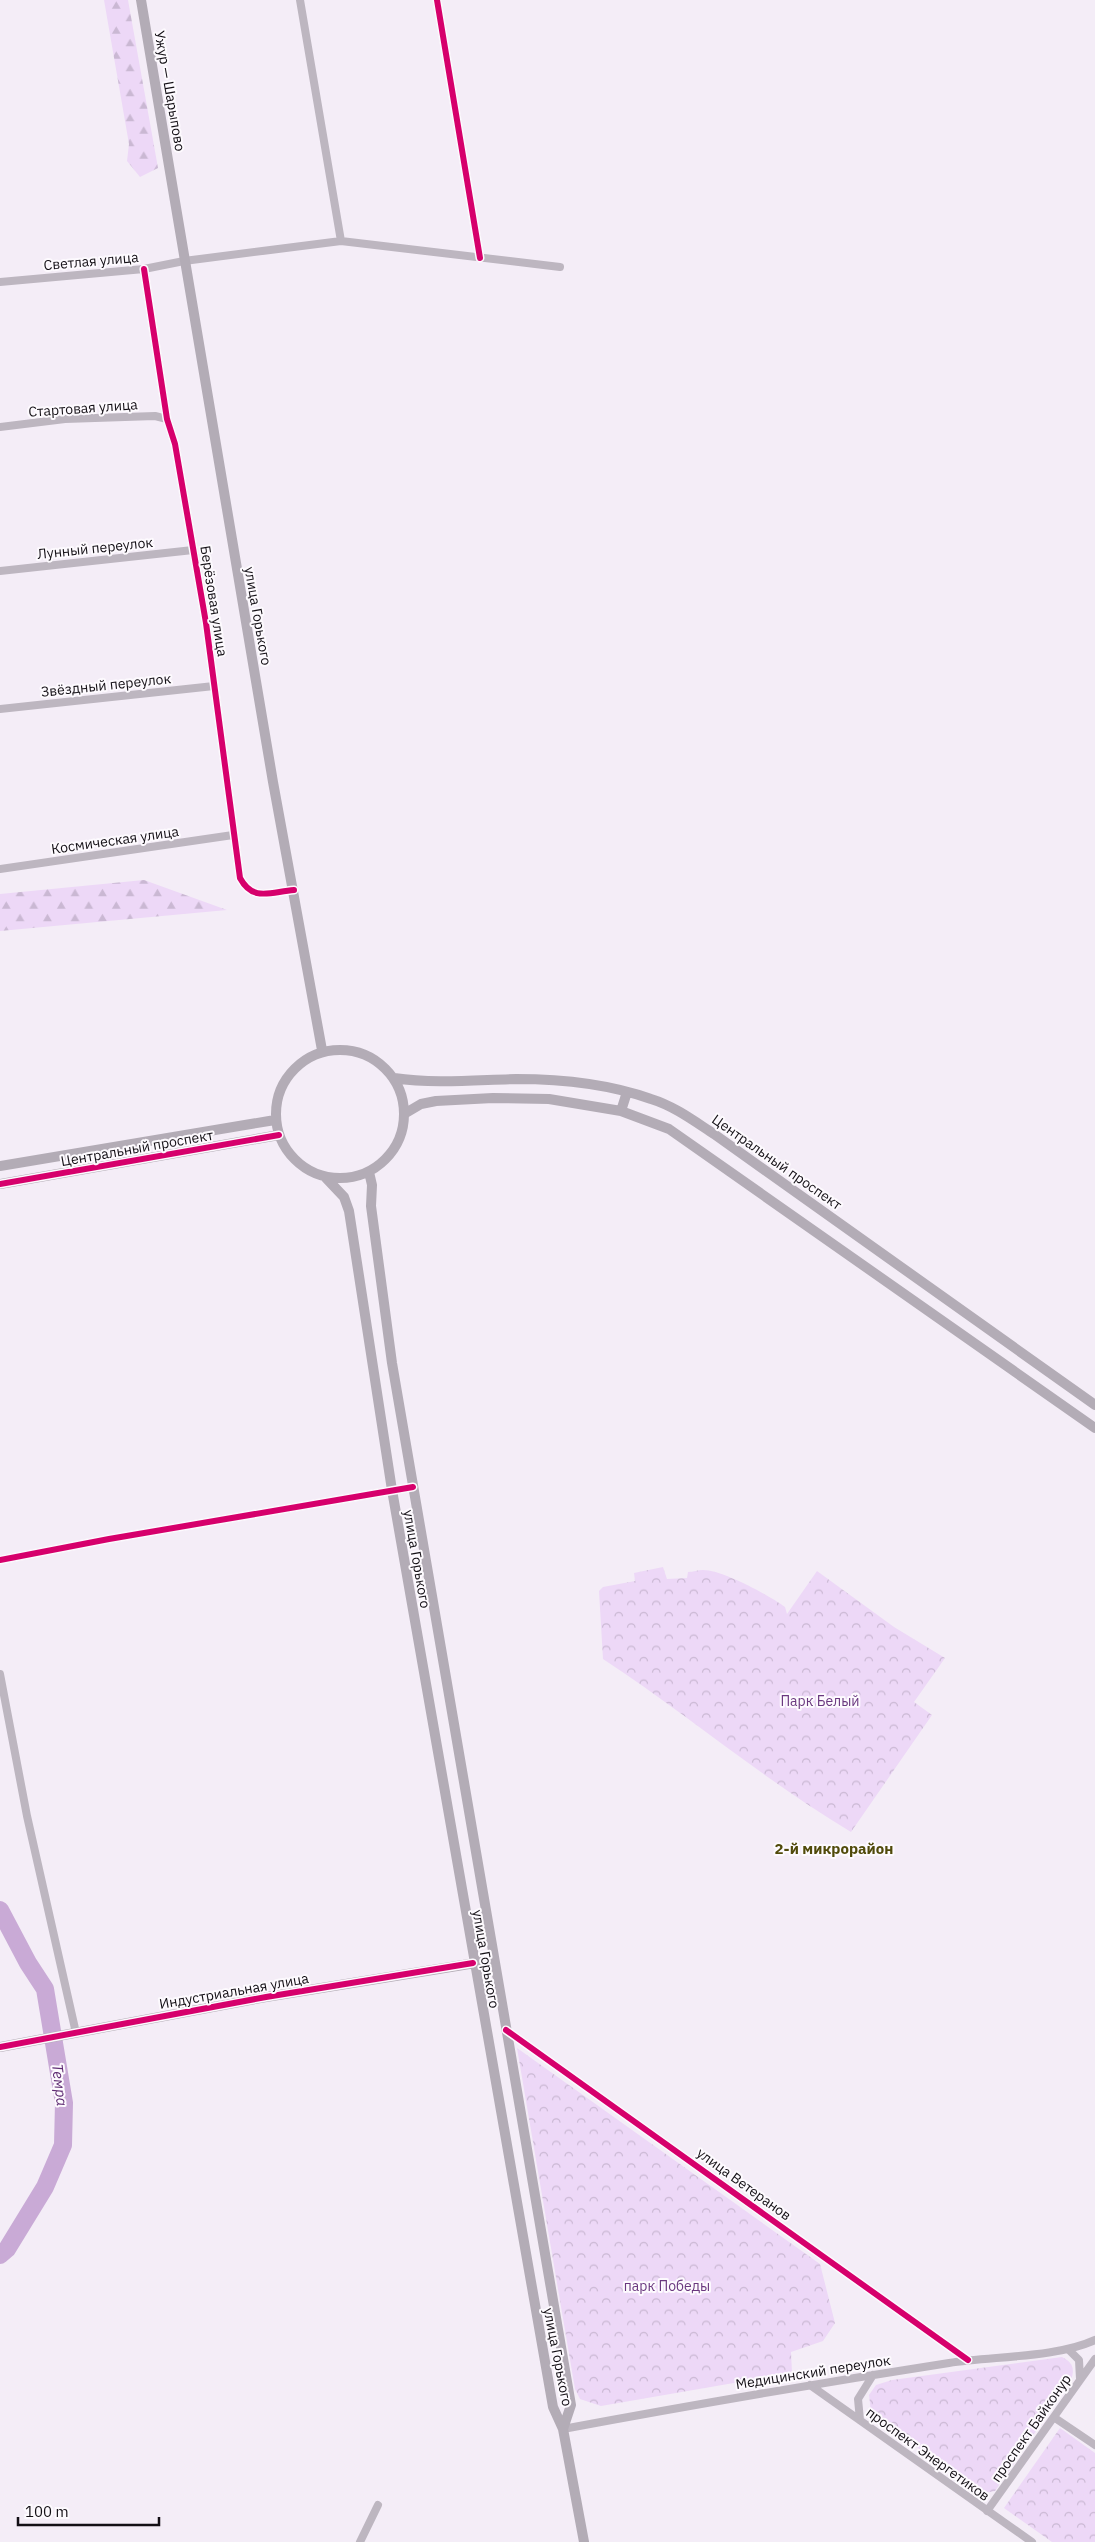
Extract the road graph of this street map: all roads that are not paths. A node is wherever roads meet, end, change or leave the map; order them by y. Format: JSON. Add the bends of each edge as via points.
{"nodes":[{"id":1,"x":140,"y":0,"type":"edge"},
{"id":2,"x":300,"y":0,"type":"edge"},
{"id":3,"x":437,"y":0,"type":"edge"},
{"id":4,"x":173,"y":186,"type":"joint"},
{"id":5,"x":341,"y":241,"type":"junction"},
{"id":6,"x":480,"y":258,"type":"junction"},
{"id":7,"x":184,"y":261,"type":"junction"},
{"id":8,"x":560,"y":267,"type":"dead end"},
{"id":9,"x":144,"y":270,"type":"junction"},
{"id":10,"x":0,"y":282,"type":"edge"},
{"id":11,"x":166,"y":419,"type":"junction"},
{"id":12,"x":0,"y":427,"type":"edge"},
{"id":13,"x":193,"y":550,"type":"junction"},
{"id":14,"x":0,"y":571,"type":"edge"},
{"id":15,"x":214,"y":686,"type":"junction"},
{"id":16,"x":0,"y":709,"type":"edge"},
{"id":17,"x":233,"y":835,"type":"junction"},
{"id":18,"x":0,"y":869,"type":"edge"},
{"id":19,"x":294,"y":890,"type":"junction"},
{"id":20,"x":322,"y":1050,"type":"junction"},
{"id":21,"x":394,"y":1078,"type":"junction"},
{"id":22,"x":627,"y":1092,"type":"junction"},
{"id":23,"x":621,"y":1111,"type":"junction"},
{"id":24,"x":404,"y":1114,"type":"junction"},
{"id":25,"x":276,"y":1120,"type":"junction"},
{"id":26,"x":279,"y":1135,"type":"junction"},
{"id":27,"x":0,"y":1166,"type":"edge"},
{"id":28,"x":369,"y":1172,"type":"junction"},
{"id":29,"x":326,"y":1178,"type":"junction"},
{"id":30,"x":0,"y":1184,"type":"edge"},
{"id":31,"x":1004,"y":1341,"type":"junction"},
{"id":32,"x":992,"y":1356,"type":"junction"},
{"id":33,"x":1095,"y":1405,"type":"edge"},
{"id":34,"x":1095,"y":1428,"type":"edge"},
{"id":35,"x":413,"y":1487,"type":"junction"},
{"id":36,"x":392,"y":1490,"type":"junction"},
{"id":37,"x":0,"y":1560,"type":"edge"},
{"id":38,"x":0,"y":1674,"type":"edge"},
{"id":39,"x":494,"y":1960,"type":"junction"},
{"id":40,"x":473,"y":1962,"type":"junction"},
{"id":41,"x":506,"y":2030,"type":"junction"},
{"id":42,"x":76,"y":2033,"type":"junction"},
{"id":43,"x":0,"y":2047,"type":"edge"},
{"id":44,"x":1095,"y":2340,"type":"edge"},
{"id":45,"x":1068,"y":2349,"type":"junction"},
{"id":46,"x":1095,"y":2359,"type":"edge"},
{"id":47,"x":968,"y":2360,"type":"junction"},
{"id":48,"x":874,"y":2375,"type":"junction"},
{"id":49,"x":1080,"y":2379,"type":"junction"},
{"id":50,"x":810,"y":2385,"type":"junction"},
{"id":51,"x":1055,"y":2418,"type":"junction"},
{"id":52,"x":860,"y":2420,"type":"junction"},
{"id":53,"x":563,"y":2429,"type":"junction"},
{"id":54,"x":1095,"y":2446,"type":"edge"},
{"id":55,"x":378,"y":2504,"type":"dead end"},
{"id":56,"x":987,"y":2511,"type":"junction"},
{"id":57,"x":360,"y":2542,"type":"edge"},
{"id":58,"x":584,"y":2542,"type":"edge"},
{"id":59,"x":1032,"y":2542,"type":"edge"}],
"edges":[{"from":1,"to":4,"type":"main road","name":"Ужур — Шарыпово"},
{"from":2,"to":5,"type":"street"},
{"from":3,"to":6,"type":"street"},
{"from":4,"to":7,"type":"main road","name":"улица Горького"},
{"from":5,"to":6,"type":"street","name":"Светлая улица"},
{"from":5,"to":7,"type":"street","name":"Светлая улица"},
{"from":6,"to":8,"type":"street","name":"Светлая улица"},
{"from":7,"to":9,"type":"street","name":"Светлая улица"},
{"from":7,"to":19,"type":"main road","name":"улица Горького","via":[[272,782]]},
{"from":9,"to":10,"type":"street","name":"Светлая улица"},
{"from":9,"to":11,"type":"street","name":"Берёзовая улица"},
{"from":11,"to":12,"type":"street","name":"Стартовая улица","via":[[155,416],[64,419]]},
{"from":11,"to":13,"type":"street","name":"Берёзовая улица","via":[[172,431]]},
{"from":13,"to":14,"type":"street","name":"Лунный переулок"},
{"from":13,"to":15,"type":"street","name":"Берёзовая улица"},
{"from":15,"to":16,"type":"street","name":"Звёздный переулок"},
{"from":15,"to":17,"type":"street","name":"Берёзовая улица"},
{"from":17,"to":18,"type":"street","name":"Космическая улица"},
{"from":17,"to":19,"type":"street","name":"Берёзовая улица","via":[[240,878],[246,890],[255,894]]},
{"from":19,"to":20,"type":"main road","name":"улица Горького"},
{"from":20,"to":21,"type":"main road","via":[[349,1050],[365,1054]]},
{"from":20,"to":25,"type":"main road","via":[[302,1061],[290,1073],[276,1103]]},
{"from":21,"to":22,"type":"main road","name":"Центральный проспект","via":[[416,1082],[548,1081]]},
{"from":21,"to":24,"type":"main road","via":[[402,1096]]},
{"from":22,"to":23,"type":"main road"},
{"from":22,"to":31,"type":"main road","name":"Центральный проспект","via":[[680,1112],[714,1134]]},
{"from":23,"to":24,"type":"main road","via":[[549,1099],[493,1098],[421,1104]]},
{"from":23,"to":32,"type":"main road","via":[[670,1129]]},
{"from":24,"to":28,"type":"main road","via":[[396,1144],[387,1157]]},
{"from":25,"to":26,"type":"main road"},
{"from":25,"to":27,"type":"main road","name":"Центральный проспект"},
{"from":26,"to":29,"type":"main road","via":[[298,1163]]},
{"from":26,"to":30,"type":"main road","name":"Центральный проспект"},
{"from":28,"to":29,"type":"main road","via":[[346,1178]]},
{"from":28,"to":35,"type":"main road","name":"улица Горького","via":[[392,1363]]},
{"from":29,"to":36,"type":"main road","name":"улица Горького","via":[[344,1197],[349,1211]]},
{"from":31,"to":32,"type":"main road"},
{"from":31,"to":33,"type":"main road","name":"Центральный проспект"},
{"from":32,"to":34,"type":"main road"},
{"from":35,"to":36,"type":"street"},
{"from":35,"to":39,"type":"main road","name":"улица Горького"},
{"from":36,"to":37,"type":"street"},
{"from":36,"to":40,"type":"main road","name":"улица Горького"},
{"from":38,"to":42,"type":"street","via":[[27,1816]]},
{"from":39,"to":40,"type":"main road","name":"Индустриальная улица"},
{"from":39,"to":41,"type":"main road","name":"улица Горького"},
{"from":40,"to":42,"type":"main road","name":"Индустриальная улица"},
{"from":40,"to":53,"type":"main road","name":"улица Горького","via":[[553,2407]]},
{"from":41,"to":47,"type":"street","name":"улица Ветеранов"},
{"from":41,"to":53,"type":"main road","name":"улица Горького","via":[[571,2405]]},
{"from":42,"to":43,"type":"main road","name":"Индустриальная улица"},
{"from":44,"to":45,"type":"street","name":"Медицинский переулок"},
{"from":45,"to":47,"type":"street","name":"Медицинский переулок"},
{"from":45,"to":49,"type":"street","via":[[1079,2360]]},
{"from":46,"to":49,"type":"street","name":"проспект Байконур"},
{"from":47,"to":48,"type":"street","name":"Медицинский переулок"},
{"from":48,"to":50,"type":"street","name":"Медицинский переулок"},
{"from":48,"to":52,"type":"street","via":[[858,2399]]},
{"from":49,"to":51,"type":"street","name":"проспект Байконур"},
{"from":50,"to":52,"type":"street","name":"проспект Энергетиков"},
{"from":50,"to":53,"type":"street","name":"Медицинский переулок"},
{"from":51,"to":54,"type":"street"},
{"from":51,"to":56,"type":"street","name":"проспект Байконур"},
{"from":52,"to":56,"type":"street","name":"проспект Энергетиков"},
{"from":53,"to":58,"type":"main road","name":"улица Горького"},
{"from":55,"to":57,"type":"street"},
{"from":56,"to":59,"type":"street","name":"проспект Энергетиков"}]}
